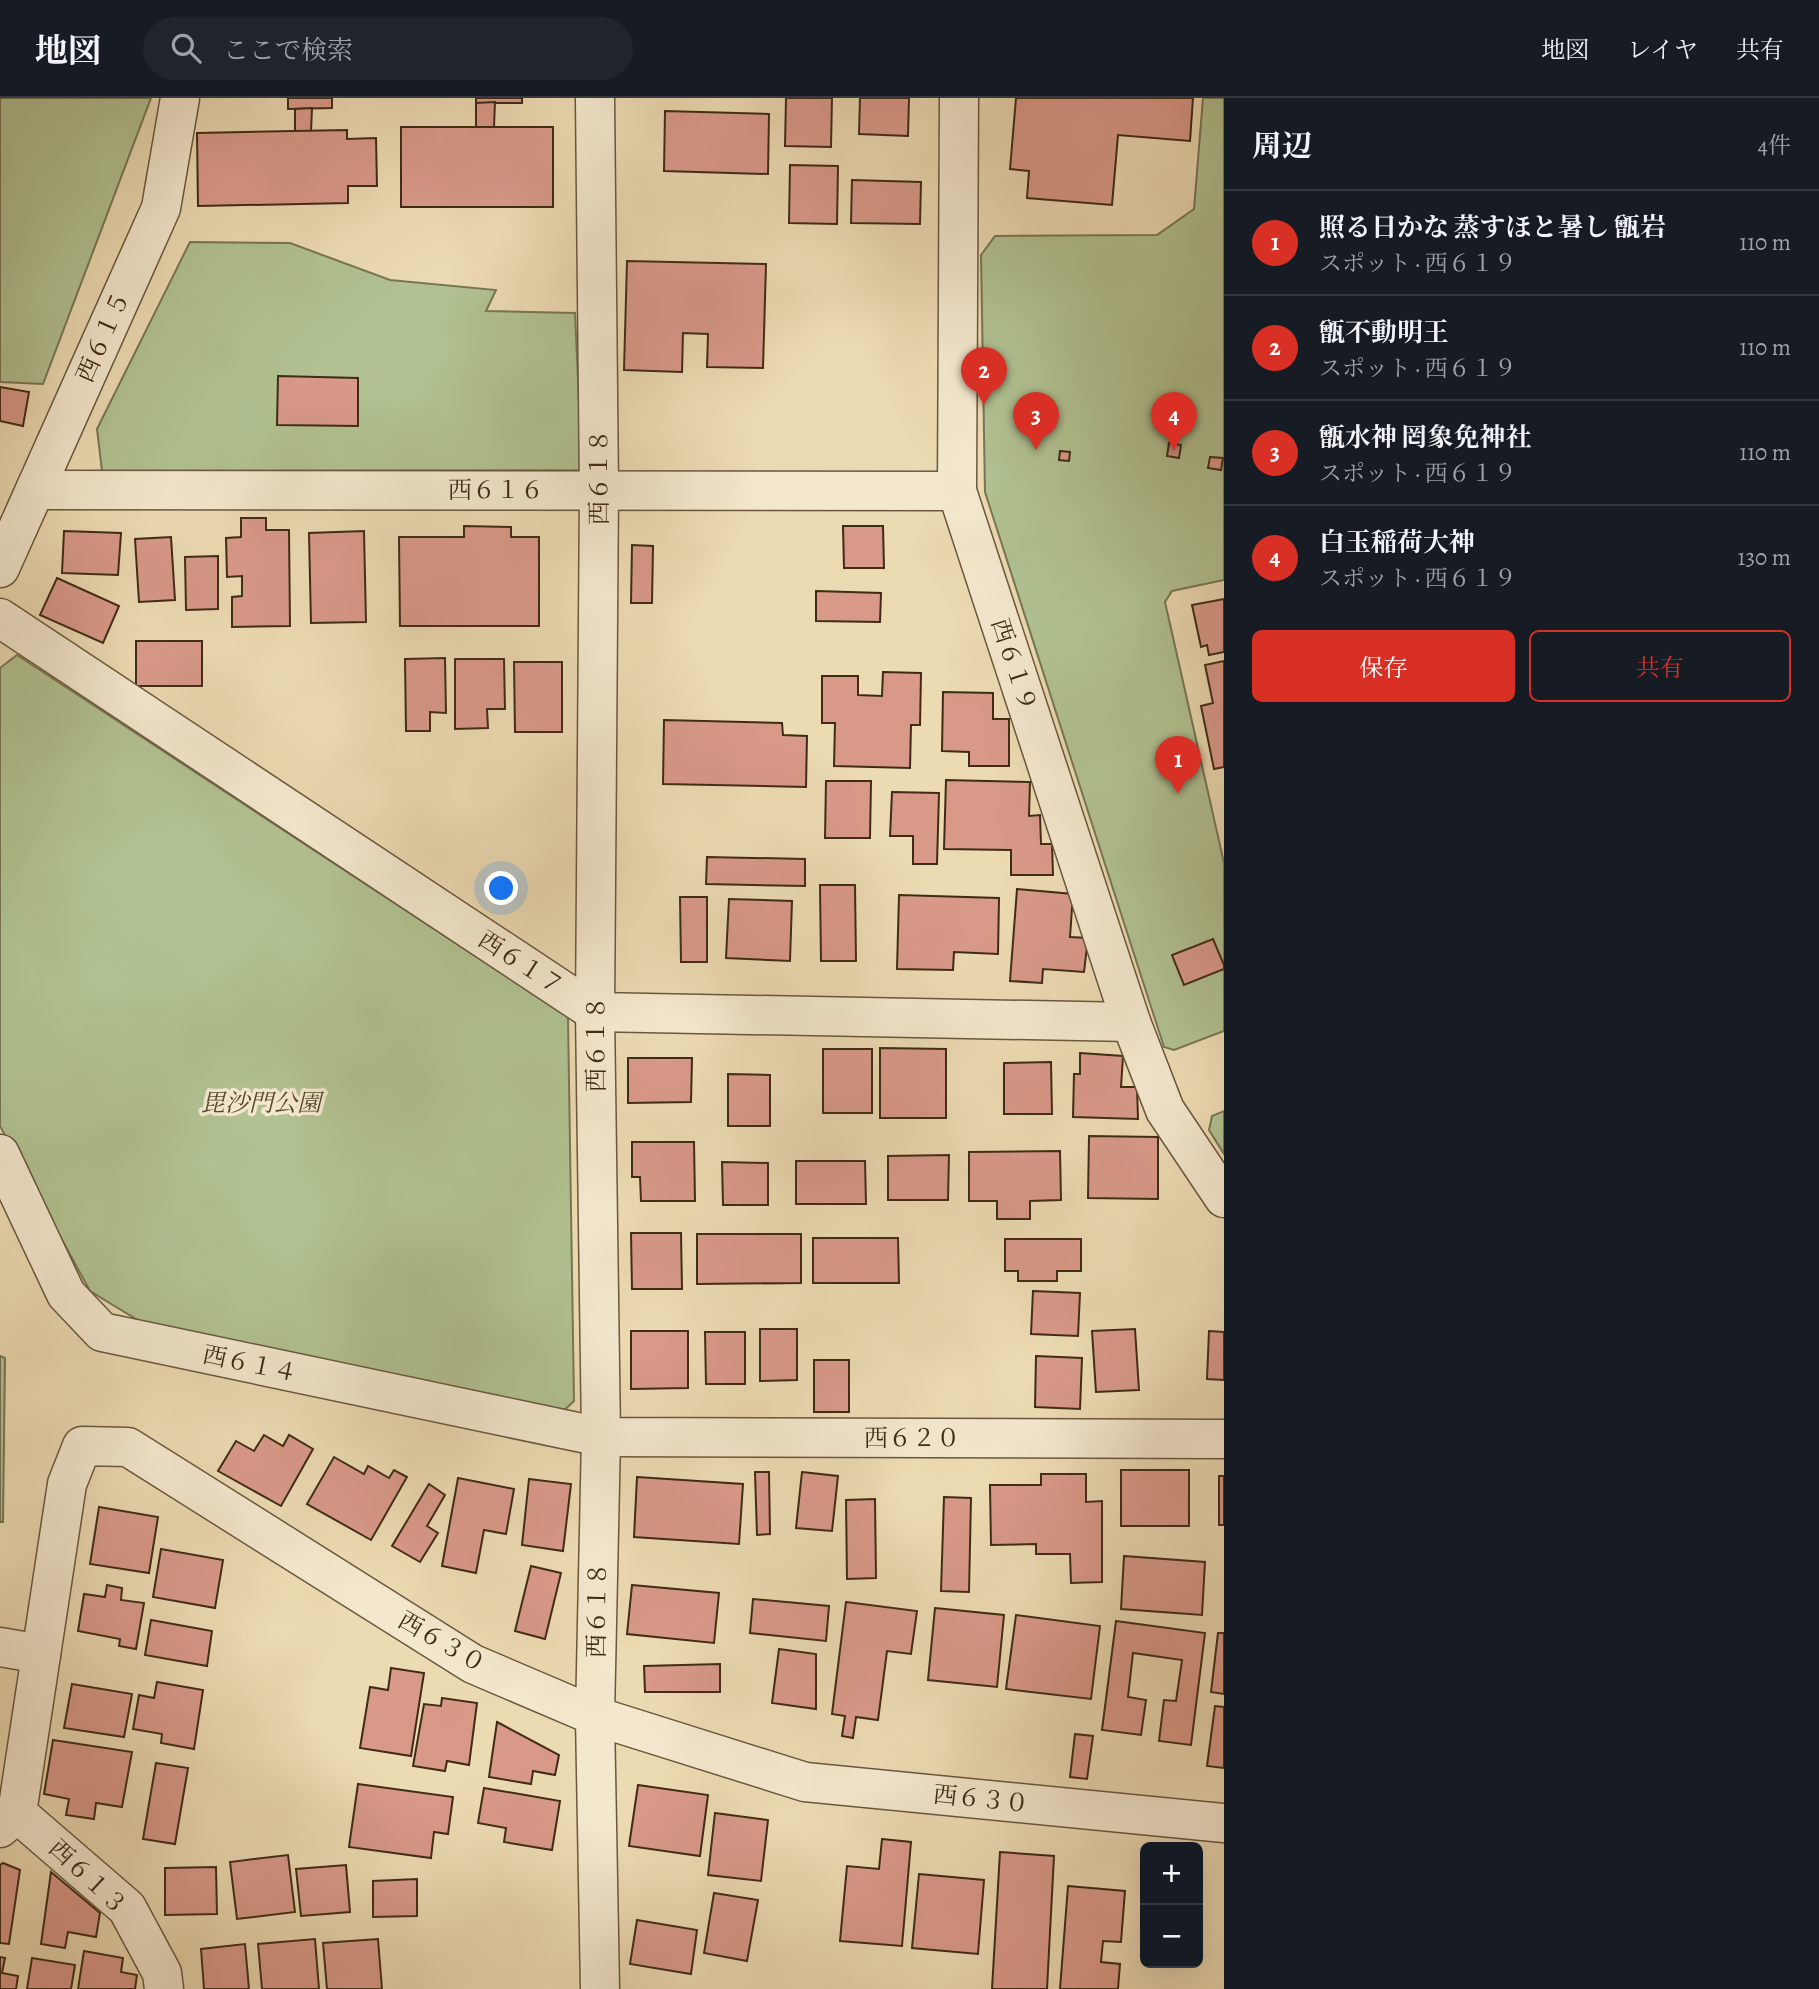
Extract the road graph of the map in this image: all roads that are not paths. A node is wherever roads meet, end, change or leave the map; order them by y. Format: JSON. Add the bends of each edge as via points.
{"nodes":[{"id":1,"x":180,"y":98,"type":"edge"},
{"id":2,"x":595,"y":98,"type":"edge"},
{"id":3,"x":958,"y":98,"type":"edge"},
{"id":4,"x":35,"y":490,"type":"junction"},
{"id":5,"x":599,"y":490,"type":"junction"},
{"id":6,"x":957,"y":491,"type":"junction"},
{"id":7,"x":0,"y":568,"type":"edge"},
{"id":8,"x":0,"y":618,"type":"edge"},
{"id":9,"x":595,"y":1012,"type":"junction"},
{"id":10,"x":1131,"y":1022,"type":"junction"},
{"id":11,"x":0,"y":1154,"type":"edge"},
{"id":12,"x":1224,"y":1198,"type":"edge"},
{"id":13,"x":601,"y":1437,"type":"junction"},
{"id":14,"x":1224,"y":1439,"type":"edge"},
{"id":15,"x":0,"y":1647,"type":"edge"},
{"id":16,"x":41,"y":1654,"type":"junction"},
{"id":17,"x":595,"y":1716,"type":"junction"},
{"id":18,"x":8,"y":1821,"type":"edge"},
{"id":19,"x":1224,"y":1823,"type":"edge"},
{"id":20,"x":164,"y":1989,"type":"edge"},
{"id":21,"x":600,"y":1989,"type":"edge"}],
"edges":[{"from":1,"to":4,"type":"street","name":"西６１５","via":[[160,208]]},
{"from":2,"to":5,"type":"street","name":"西６１８"},
{"from":3,"to":6,"type":"street","name":"西６１９"},
{"from":4,"to":5,"type":"street","name":"西６１６"},
{"from":4,"to":7,"type":"street","name":"西６１５"},
{"from":5,"to":6,"type":"street","name":"西６１６"},
{"from":5,"to":9,"type":"street","name":"西６１８"},
{"from":6,"to":10,"type":"street","name":"西６１９"},
{"from":8,"to":9,"type":"street","name":"西６１７"},
{"from":9,"to":10,"type":"street"},
{"from":9,"to":13,"type":"street","name":"西６１８"},
{"from":10,"to":12,"type":"street","name":"西６１９","via":[[1165,1110]]},
{"from":11,"to":13,"type":"street","name":"西６１４","via":[[66,1294],[102,1332]]},
{"from":13,"to":14,"type":"street","name":"西６２０"},
{"from":13,"to":17,"type":"street","name":"西６１８"},
{"from":15,"to":16,"type":"street"},
{"from":16,"to":17,"type":"street","name":"西６３０","via":[[66,1484],[82,1446],[128,1447],[473,1664]]},
{"from":16,"to":18,"type":"street","name":"西６３０"},
{"from":17,"to":19,"type":"street","name":"西６３０","via":[[805,1782]]},
{"from":17,"to":21,"type":"street","name":"西６１８"},
{"from":18,"to":20,"type":"street","name":"西６１３","via":[[127,1908],[162,1973]]}]}
